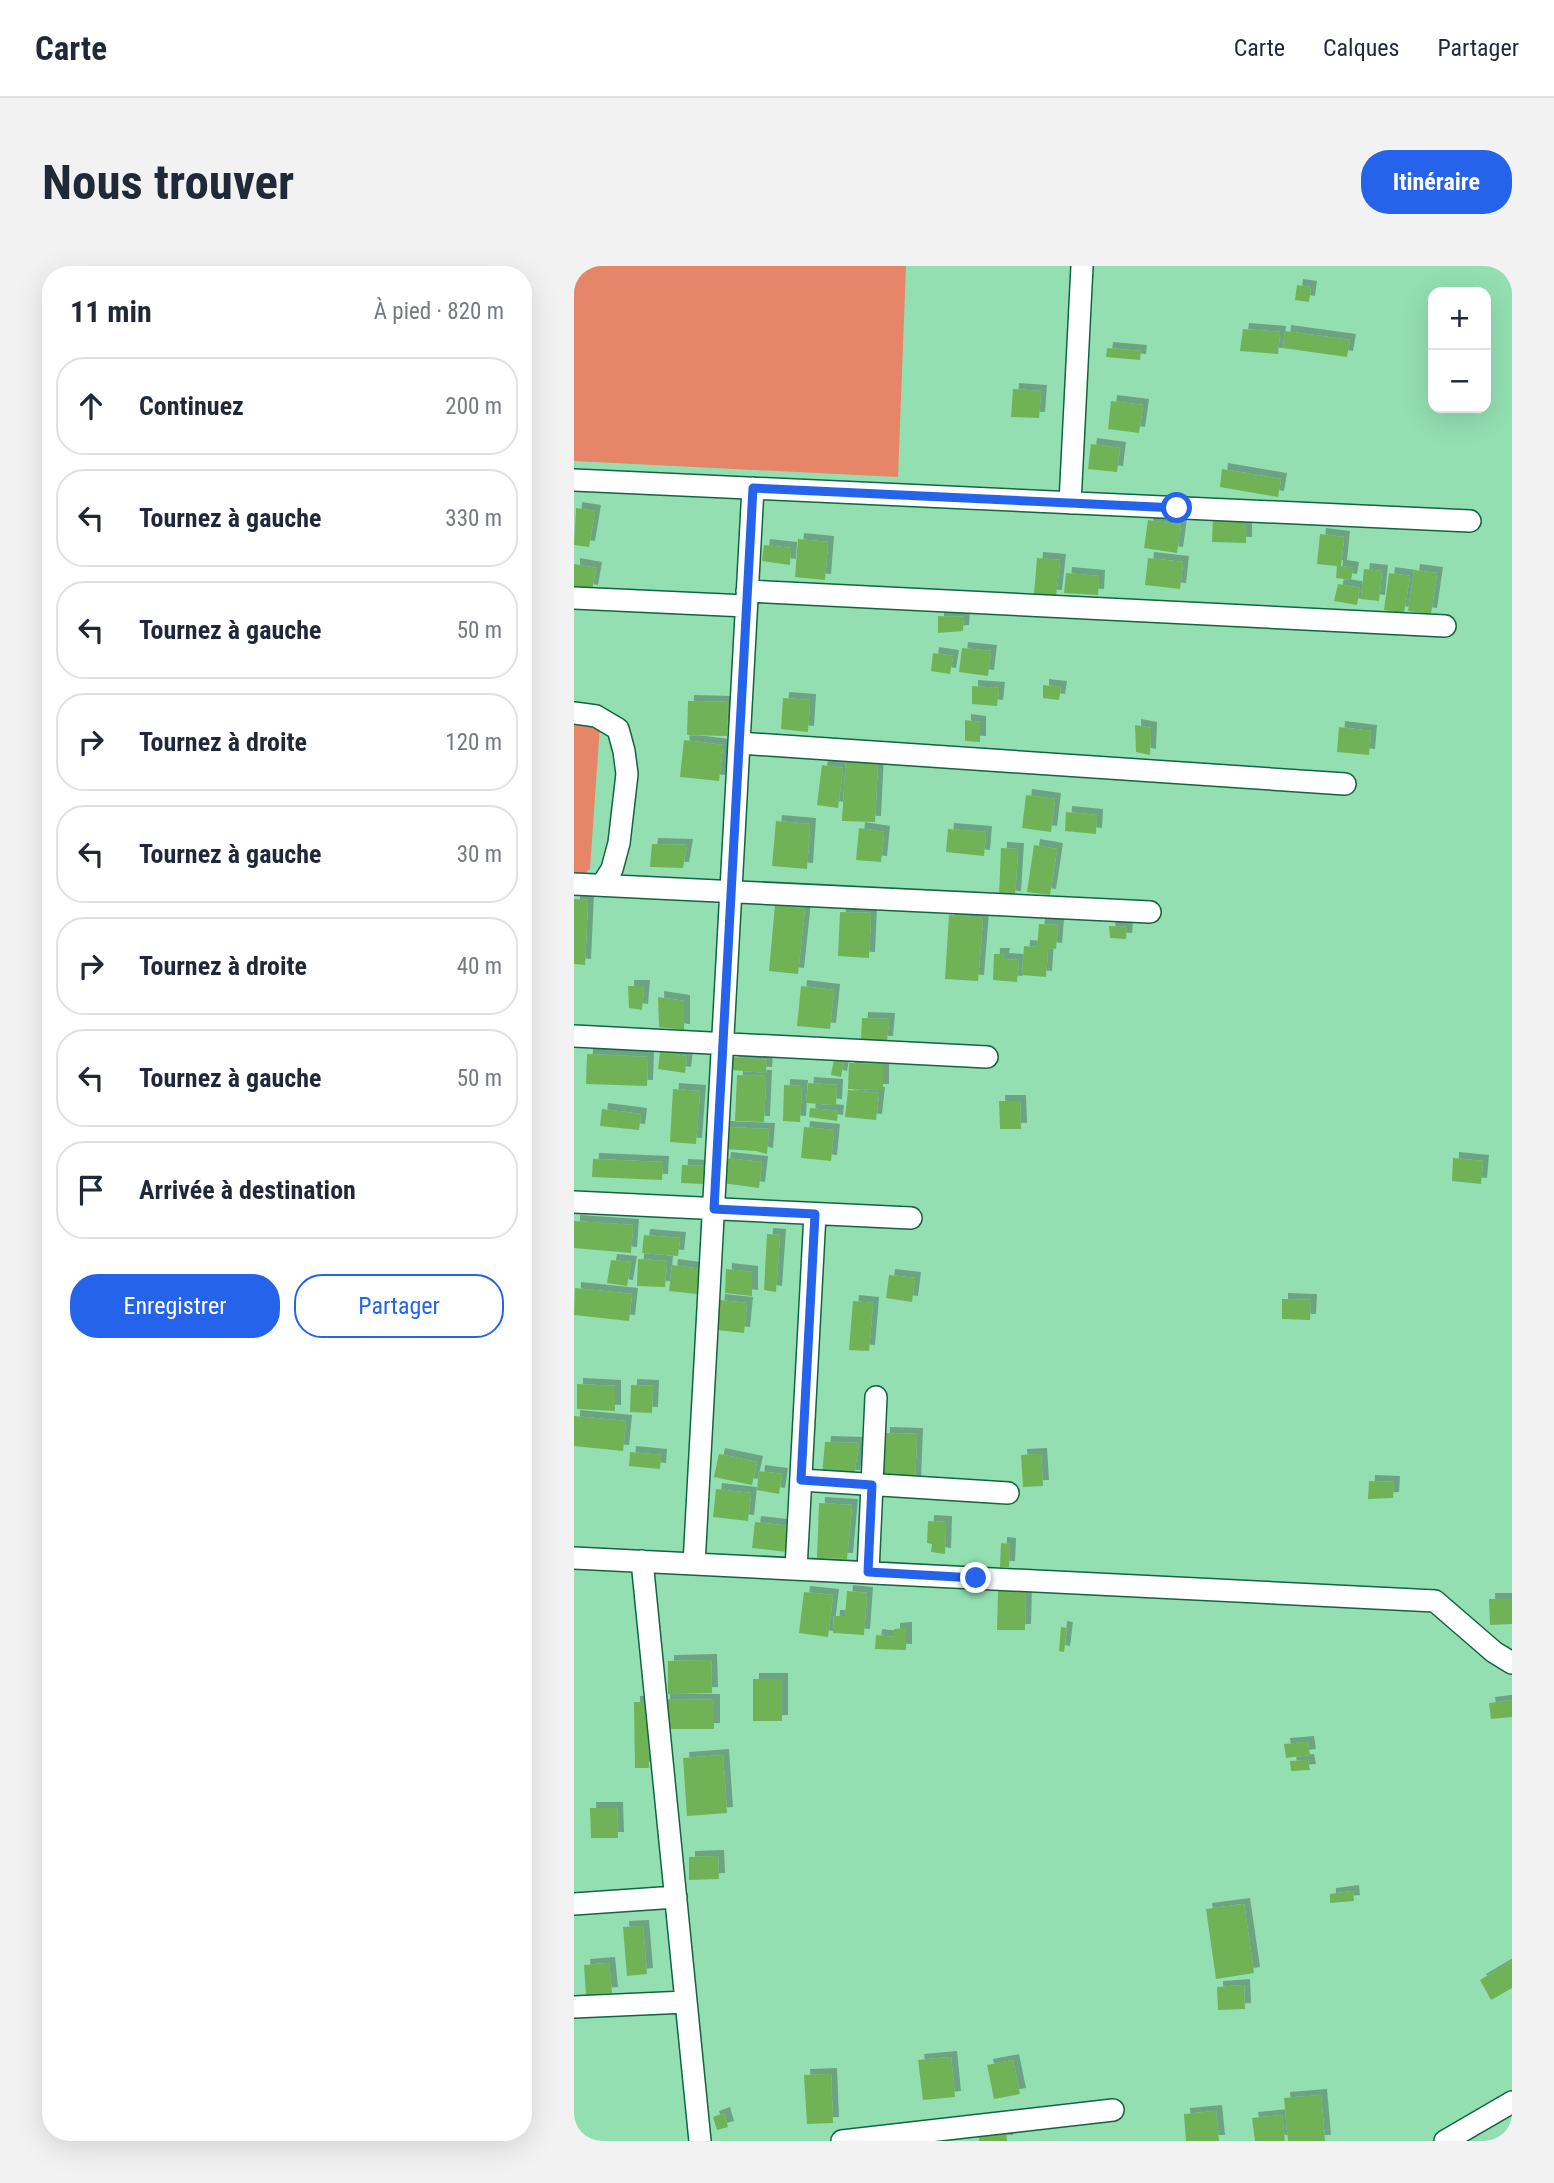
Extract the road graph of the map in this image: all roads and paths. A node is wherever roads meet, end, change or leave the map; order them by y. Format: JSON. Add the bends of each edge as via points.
{"nodes":[{"id":1,"x":1082,"y":266,"type":"edge"},
{"id":2,"x":574,"y":480,"type":"edge"},
{"id":3,"x":753,"y":488,"type":"junction"},
{"id":4,"x":1070,"y":503,"type":"junction"},
{"id":5,"x":1469,"y":521,"type":"dead end"},
{"id":6,"x":574,"y":598,"type":"edge"},
{"id":7,"x":747,"y":598,"type":"junction"},
{"id":8,"x":1445,"y":626,"type":"dead end"},
{"id":9,"x":574,"y":713,"type":"edge"},
{"id":10,"x":739,"y":743,"type":"junction"},
{"id":11,"x":1345,"y":784,"type":"dead end"},
{"id":12,"x":574,"y":884,"type":"edge"},
{"id":13,"x":602,"y":885,"type":"junction"},
{"id":14,"x":731,"y":892,"type":"junction"},
{"id":15,"x":1150,"y":912,"type":"dead end"},
{"id":16,"x":574,"y":1037,"type":"edge"},
{"id":17,"x":723,"y":1044,"type":"junction"},
{"id":18,"x":574,"y":1052,"type":"edge"},
{"id":19,"x":987,"y":1057,"type":"dead end"},
{"id":20,"x":574,"y":1202,"type":"edge"},
{"id":21,"x":714,"y":1209,"type":"junction"},
{"id":22,"x":815,"y":1214,"type":"junction"},
{"id":23,"x":911,"y":1218,"type":"dead end"},
{"id":24,"x":876,"y":1397,"type":"dead end"},
{"id":25,"x":801,"y":1480,"type":"junction"},
{"id":26,"x":872,"y":1485,"type":"junction"},
{"id":27,"x":1007,"y":1493,"type":"dead end"},
{"id":28,"x":574,"y":1558,"type":"edge"},
{"id":29,"x":642,"y":1561,"type":"junction"},
{"id":30,"x":694,"y":1564,"type":"junction"},
{"id":31,"x":796,"y":1569,"type":"junction"},
{"id":32,"x":868,"y":1572,"type":"junction"},
{"id":33,"x":1512,"y":1663,"type":"edge"},
{"id":34,"x":676,"y":1897,"type":"junction"},
{"id":35,"x":574,"y":1904,"type":"edge"},
{"id":36,"x":686,"y":2002,"type":"junction"},
{"id":37,"x":574,"y":2007,"type":"edge"},
{"id":38,"x":1512,"y":2102,"type":"edge"},
{"id":39,"x":1113,"y":2110,"type":"dead end"},
{"id":40,"x":700,"y":2141,"type":"edge"},
{"id":41,"x":842,"y":2141,"type":"edge"},
{"id":42,"x":1445,"y":2141,"type":"edge"}],
"edges":[{"from":1,"to":4,"type":"street"},
{"from":2,"to":3,"type":"street"},
{"from":3,"to":4,"type":"street"},
{"from":3,"to":7,"type":"street"},
{"from":4,"to":5,"type":"street"},
{"from":6,"to":7,"type":"street"},
{"from":7,"to":8,"type":"street"},
{"from":7,"to":10,"type":"street"},
{"from":9,"to":13,"type":"street","via":[[596,716],[618,729],[624,751],[627,774],[619,844]]},
{"from":10,"to":11,"type":"street"},
{"from":10,"to":14,"type":"street"},
{"from":12,"to":13,"type":"street"},
{"from":13,"to":14,"type":"street"},
{"from":14,"to":15,"type":"street"},
{"from":14,"to":17,"type":"street"},
{"from":16,"to":17,"type":"street"},
{"from":16,"to":18,"type":"street"},
{"from":17,"to":19,"type":"street"},
{"from":17,"to":21,"type":"street"},
{"from":20,"to":21,"type":"street"},
{"from":21,"to":22,"type":"street"},
{"from":21,"to":30,"type":"street"},
{"from":22,"to":23,"type":"street"},
{"from":22,"to":25,"type":"street"},
{"from":24,"to":26,"type":"street"},
{"from":25,"to":26,"type":"street"},
{"from":25,"to":31,"type":"street"},
{"from":26,"to":27,"type":"street"},
{"from":26,"to":32,"type":"street"},
{"from":28,"to":29,"type":"street"},
{"from":29,"to":30,"type":"street"},
{"from":29,"to":34,"type":"street"},
{"from":30,"to":31,"type":"street"},
{"from":31,"to":32,"type":"street"},
{"from":32,"to":33,"type":"street","via":[[1435,1601]]},
{"from":34,"to":35,"type":"street"},
{"from":34,"to":36,"type":"street"},
{"from":36,"to":37,"type":"street"},
{"from":36,"to":40,"type":"street"},
{"from":38,"to":42,"type":"street"},
{"from":39,"to":41,"type":"street"}]}
